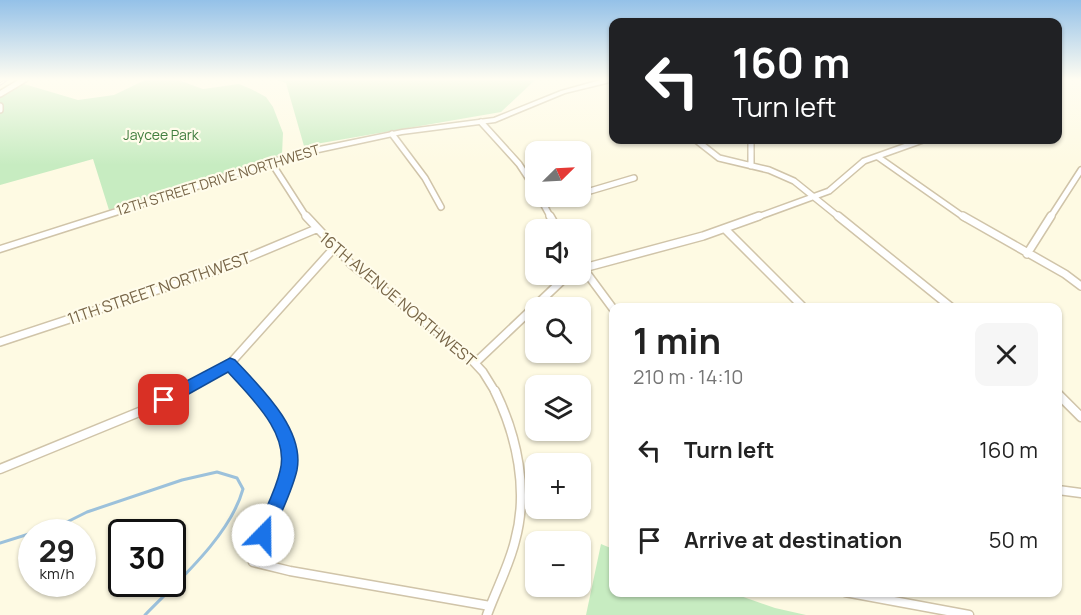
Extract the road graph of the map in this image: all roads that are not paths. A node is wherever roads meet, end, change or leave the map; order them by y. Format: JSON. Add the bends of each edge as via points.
{"nodes":[{"id":1,"x":528,"y":108,"type":"edge"},
{"id":2,"x":481,"y":122,"type":"junction"},
{"id":3,"x":393,"y":134,"type":"junction"},
{"id":4,"x":701,"y":144,"type":"edge"},
{"id":5,"x":751,"y":144,"type":"edge"},
{"id":6,"x":912,"y":144,"type":"edge"},
{"id":7,"x":878,"y":157,"type":"junction"},
{"id":8,"x":271,"y":162,"type":"junction"},
{"id":9,"x":751,"y":166,"type":"junction"},
{"id":10,"x":1081,"y":170,"type":"edge"},
{"id":11,"x":525,"y":173,"type":"edge"},
{"id":12,"x":634,"y":178,"type":"dead end"},
{"id":13,"x":1074,"y":181,"type":"junction"},
{"id":14,"x":1081,"y":184,"type":"edge"},
{"id":15,"x":591,"y":191,"type":"edge"},
{"id":16,"x":815,"y":196,"type":"junction"},
{"id":17,"x":441,"y":207,"type":"dead end"},
{"id":18,"x":316,"y":229,"type":"junction"},
{"id":19,"x":725,"y":229,"type":"junction"},
{"id":20,"x":334,"y":248,"type":"junction"},
{"id":21,"x":0,"y":249,"type":"edge"},
{"id":22,"x":1027,"y":254,"type":"junction"},
{"id":23,"x":591,"y":266,"type":"edge"},
{"id":24,"x":591,"y":280,"type":"edge"},
{"id":25,"x":557,"y":285,"type":"edge"},
{"id":26,"x":1081,"y":286,"type":"edge"},
{"id":27,"x":609,"y":303,"type":"edge"},
{"id":28,"x":799,"y":303,"type":"edge"},
{"id":29,"x":946,"y":303,"type":"edge"},
{"id":30,"x":0,"y":342,"type":"edge"},
{"id":31,"x":475,"y":363,"type":"junction"},
{"id":32,"x":230,"y":364,"type":"junction"},
{"id":33,"x":1062,"y":398,"type":"edge"},
{"id":34,"x":1081,"y":417,"type":"edge"},
{"id":35,"x":0,"y":469,"type":"edge"},
{"id":36,"x":1062,"y":490,"type":"edge"},
{"id":37,"x":1081,"y":493,"type":"edge"},
{"id":38,"x":872,"y":597,"type":"edge"},
{"id":39,"x":488,"y":611,"type":"edge"},
{"id":40,"x":969,"y":615,"type":"edge"}],
"edges":[{"from":1,"to":2,"type":"street","name":"12TH STREET DRIVE NORTHWEST"},
{"from":2,"to":3,"type":"street","name":"12TH STREET DRIVE NORTHWEST"},
{"from":2,"to":11,"type":"street"},
{"from":3,"to":8,"type":"street","name":"12TH STREET DRIVE NORTHWEST"},
{"from":3,"to":17,"type":"street"},
{"from":4,"to":9,"type":"street","via":[[719,158]]},
{"from":5,"to":9,"type":"street"},
{"from":6,"to":7,"type":"street"},
{"from":7,"to":16,"type":"street","via":[[856,166],[836,188]]},
{"from":7,"to":22,"type":"street","via":[[970,222]]},
{"from":8,"to":18,"type":"street","name":"16TH AVENUE NORTHWEST"},
{"from":8,"to":21,"type":"street","name":"12TH STREET DRIVE NORTHWEST"},
{"from":9,"to":16,"type":"street","via":[[786,176]]},
{"from":10,"to":13,"type":"street"},
{"from":12,"to":15,"type":"street"},
{"from":13,"to":14,"type":"street"},
{"from":13,"to":22,"type":"street"},
{"from":16,"to":19,"type":"street"},
{"from":16,"to":29,"type":"street"},
{"from":18,"to":20,"type":"street","name":"16TH AVENUE NORTHWEST"},
{"from":18,"to":30,"type":"street","name":"11TH STREET NORTHWEST","via":[[218,270]]},
{"from":19,"to":23,"type":"street"},
{"from":19,"to":28,"type":"street"},
{"from":20,"to":31,"type":"street","name":"16TH AVENUE NORTHWEST"},
{"from":20,"to":32,"type":"street"},
{"from":22,"to":26,"type":"street"},
{"from":24,"to":27,"type":"street"},
{"from":25,"to":31,"type":"street"},
{"from":31,"to":39,"type":"street","name":"16TH AVENUE NORTHWEST","via":[[503,408],[519,475],[521,503],[517,533]]},
{"from":32,"to":35,"type":"street","via":[[149,408]]},
{"from":32,"to":39,"type":"street","via":[[273,414],[289,448],[288,471],[254,562]]},
{"from":33,"to":34,"type":"street"},
{"from":36,"to":37,"type":"street"},
{"from":38,"to":40,"type":"street"}]}
